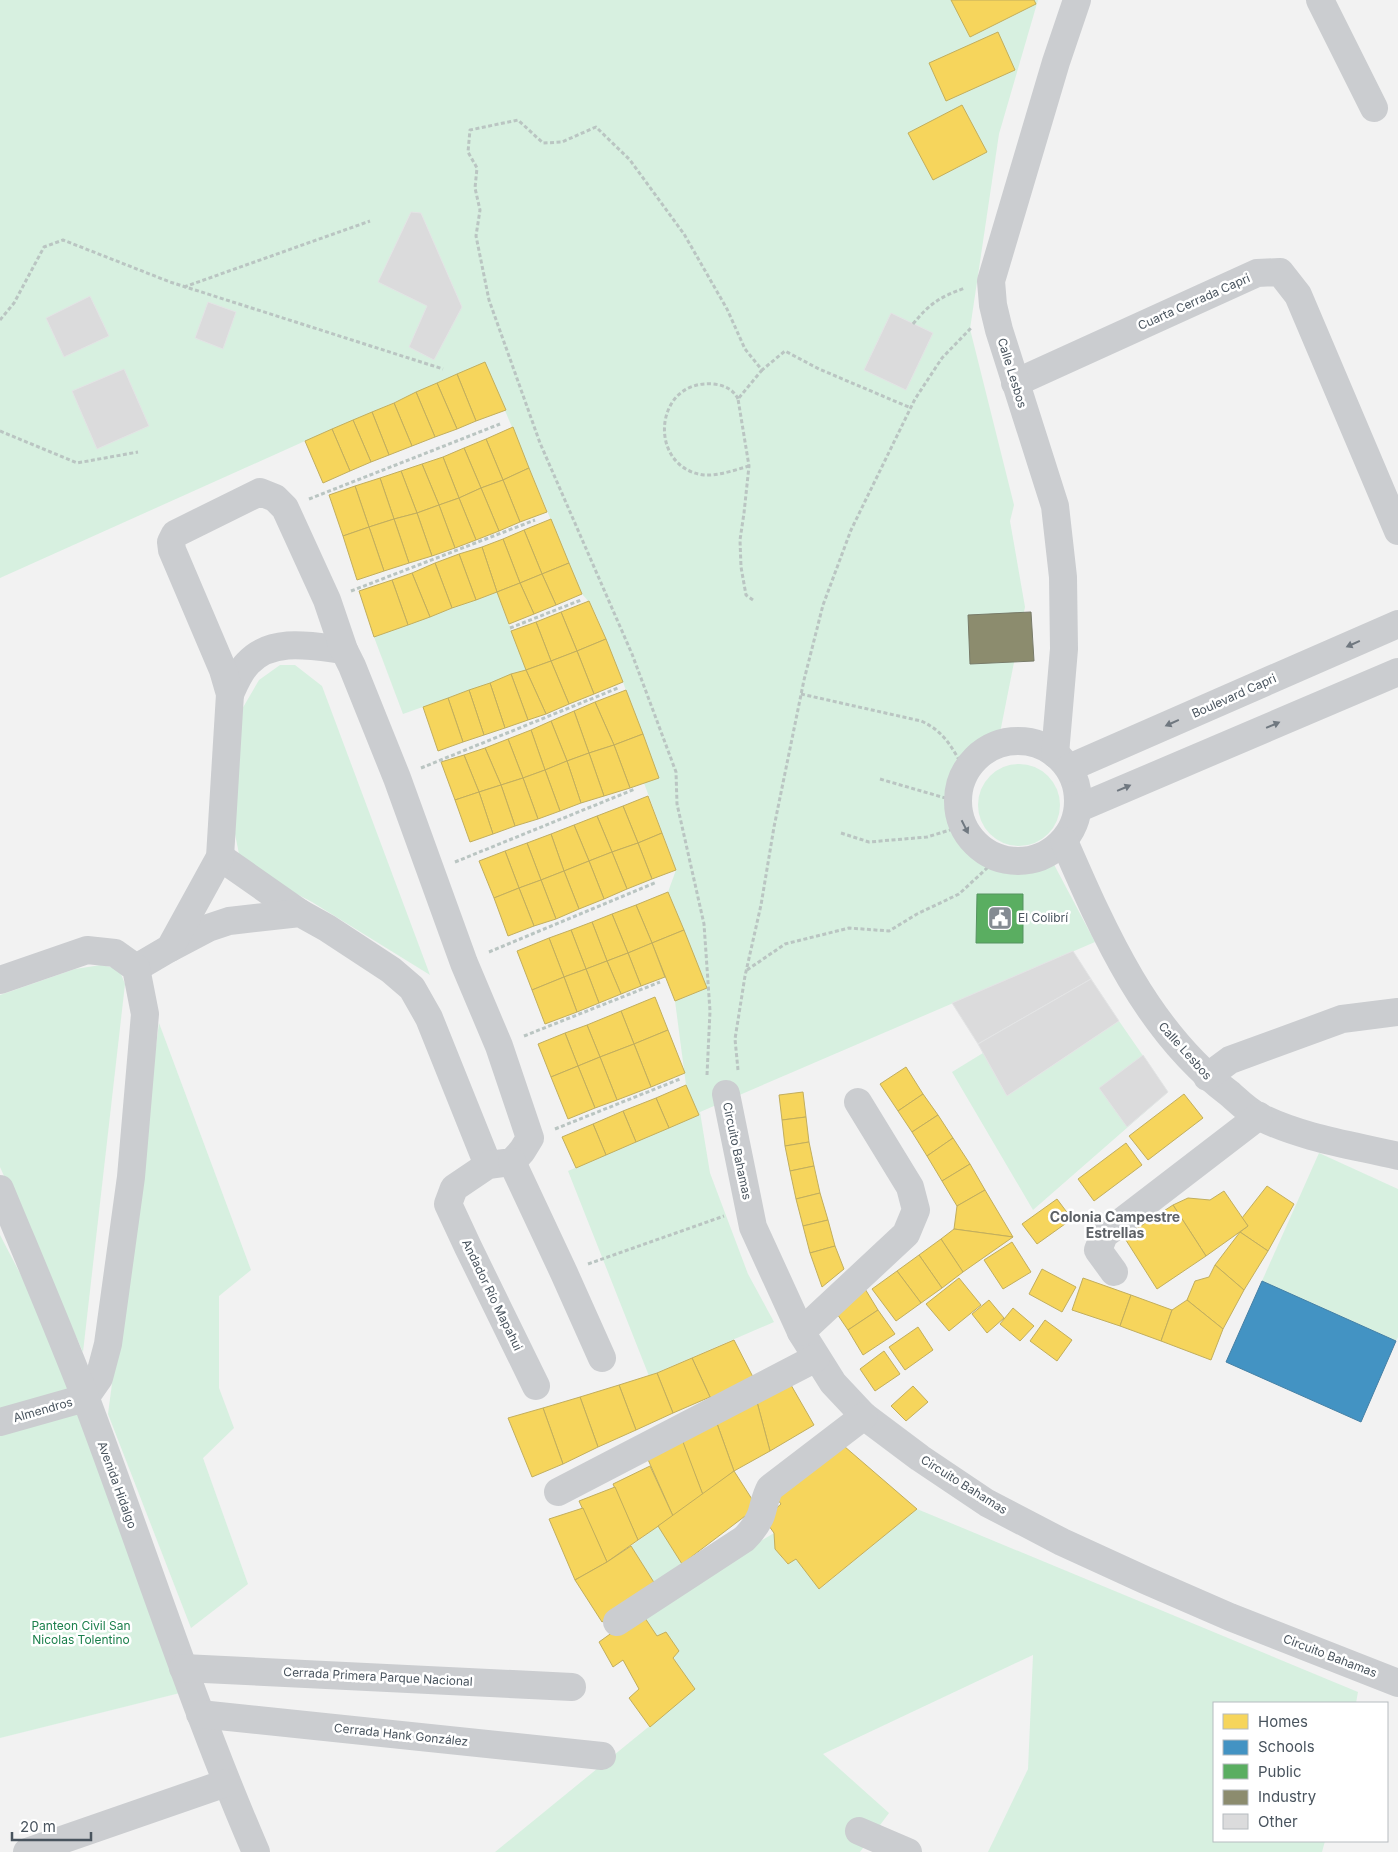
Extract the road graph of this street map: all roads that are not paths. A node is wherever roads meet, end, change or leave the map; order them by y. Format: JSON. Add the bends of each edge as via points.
{"nodes":[{"id":1,"x":1078,"y":0,"type":"edge"},
{"id":2,"x":1320,"y":0,"type":"edge"},
{"id":3,"x":1374,"y":108,"type":"dead end"},
{"id":4,"x":1015,"y":383,"type":"junction"},
{"id":5,"x":1398,"y":531,"type":"edge"},
{"id":6,"x":1398,"y":624,"type":"edge"},
{"id":7,"x":344,"y":650,"type":"junction"},
{"id":8,"x":1398,"y":672,"type":"edge"},
{"id":9,"x":230,"y":694,"type":"junction"},
{"id":10,"x":1062,"y":761,"type":"junction"},
{"id":11,"x":1079,"y":808,"type":"junction"},
{"id":12,"x":1064,"y":841,"type":"junction"},
{"id":13,"x":220,"y":857,"type":"junction"},
{"id":14,"x":300,"y":913,"type":"junction"},
{"id":15,"x":170,"y":948,"type":"junction"},
{"id":16,"x":136,"y":968,"type":"junction"},
{"id":17,"x":0,"y":980,"type":"edge"},
{"id":18,"x":1398,"y":1012,"type":"edge"},
{"id":19,"x":1207,"y":1077,"type":"junction"},
{"id":20,"x":726,"y":1094,"type":"road end"},
{"id":21,"x":858,"y":1102,"type":"dead end"},
{"id":22,"x":1258,"y":1116,"type":"junction"},
{"id":23,"x":1398,"y":1156,"type":"edge"},
{"id":24,"x":500,"y":1164,"type":"junction"},
{"id":25,"x":0,"y":1190,"type":"edge"},
{"id":26,"x":1114,"y":1272,"type":"dead end"},
{"id":27,"x":800,"y":1332,"type":"junction"},
{"id":28,"x":602,"y":1358,"type":"dead end"},
{"id":29,"x":816,"y":1358,"type":"junction"},
{"id":30,"x":536,"y":1386,"type":"dead end"},
{"id":31,"x":85,"y":1398,"type":"junction"},
{"id":32,"x":864,"y":1416,"type":"junction"},
{"id":33,"x":0,"y":1422,"type":"edge"},
{"id":34,"x":558,"y":1492,"type":"dead end"},
{"id":35,"x":617,"y":1622,"type":"dead end"},
{"id":36,"x":183,"y":1668,"type":"junction"},
{"id":37,"x":1398,"y":1682,"type":"edge"},
{"id":38,"x":572,"y":1687,"type":"dead end"},
{"id":39,"x":200,"y":1714,"type":"junction"},
{"id":40,"x":602,"y":1756,"type":"dead end"},
{"id":41,"x":226,"y":1783,"type":"junction"},
{"id":42,"x":859,"y":1831,"type":"dead end"},
{"id":43,"x":37,"y":1851,"type":"edge"},
{"id":44,"x":256,"y":1852,"type":"edge"},
{"id":45,"x":908,"y":1852,"type":"edge"}],
"edges":[{"from":1,"to":4,"type":"street","name":"Calle Lesbos","via":[[1056,62],[992,293]]},
{"from":2,"to":3,"type":"street"},
{"from":4,"to":5,"type":"street","name":"Cuarta Cerrada Capri","via":[[1257,273],[1280,272],[1298,295]]},
{"from":4,"to":10,"type":"street","name":"Calle Lesbos","via":[[1054,506],[1063,577]]},
{"from":6,"to":10,"type":"street","name":"Boulevard Capri","one_way":true},
{"from":7,"to":9,"type":"street","via":[[303,645],[269,648],[246,664]]},
{"from":7,"to":9,"type":"street","via":[[327,600],[285,508],[275,498],[260,492],[175,534],[171,542]]},
{"from":7,"to":24,"type":"street","via":[[397,778],[464,963],[499,1046],[530,1138],[522,1151]]},
{"from":11,"to":8,"type":"street","one_way":true},
{"from":9,"to":13,"type":"street"},
{"from":10,"to":11,"type":"street","via":[[1077,787]]},
{"from":10,"to":12,"type":"street","one_way":true,"via":[[1038,744],[1018,741],[998,744],[981,753],[967,768],[960,787],[961,814],[975,843],[991,855],[1010,861],[1030,861],[1049,854]]},
{"from":11,"to":12,"type":"street"},
{"from":12,"to":19,"type":"street","name":"Calle Lesbos","via":[[1117,955],[1154,1017]]},
{"from":13,"to":14,"type":"street"},
{"from":13,"to":15,"type":"street"},
{"from":14,"to":15,"type":"street","via":[[228,921]]},
{"from":14,"to":24,"type":"street","via":[[391,970],[412,988],[430,1018]]},
{"from":15,"to":16,"type":"street"},
{"from":16,"to":17,"type":"street","via":[[115,953],[88,950]]},
{"from":16,"to":31,"type":"street","via":[[145,1014],[131,1177],[108,1344],[99,1378]]},
{"from":18,"to":19,"type":"street","via":[[1342,1018],[1230,1060]]},
{"from":19,"to":22,"type":"street","name":"Calle Lesbos"},
{"from":20,"to":27,"type":"street","name":"Circuito Bahamas","via":[[753,1226]]},
{"from":21,"to":27,"type":"street","via":[[910,1187],[916,1210],[906,1234]]},
{"from":22,"to":23,"type":"street","name":"Calle Lesbos","via":[[1298,1132]]},
{"from":22,"to":26,"type":"street","via":[[1104,1235],[1098,1250]]},
{"from":24,"to":28,"type":"street","via":[[564,1273]]},
{"from":24,"to":30,"type":"street","name":"Andador Río Mapahui","via":[[454,1188],[448,1204]]},
{"from":25,"to":31,"type":"street","name":"Avenida Hidalgo"},
{"from":27,"to":29,"type":"street","name":"Circuito Bahamas"},
{"from":29,"to":32,"type":"street","name":"Circuito Bahamas","via":[[833,1383]]},
{"from":29,"to":34,"type":"street"},
{"from":31,"to":33,"type":"street","name":"Almendros"},
{"from":31,"to":36,"type":"street","name":"Avenida Hidalgo"},
{"from":32,"to":35,"type":"street","via":[[770,1488],[754,1529],[744,1539]]},
{"from":32,"to":37,"type":"street","name":"Circuito Bahamas","via":[[987,1503],[1062,1542],[1230,1617]]},
{"from":36,"to":38,"type":"street","name":"Cerrada Primera Parque Nacional"},
{"from":36,"to":39,"type":"street","name":"Avenida Hidalgo"},
{"from":39,"to":40,"type":"street","name":"Cerrada Hank González"},
{"from":39,"to":41,"type":"street","name":"Avenida Hidalgo"},
{"from":41,"to":43,"type":"street"},
{"from":41,"to":44,"type":"street","name":"Avenida Hidalgo"},
{"from":42,"to":45,"type":"street"}]}
